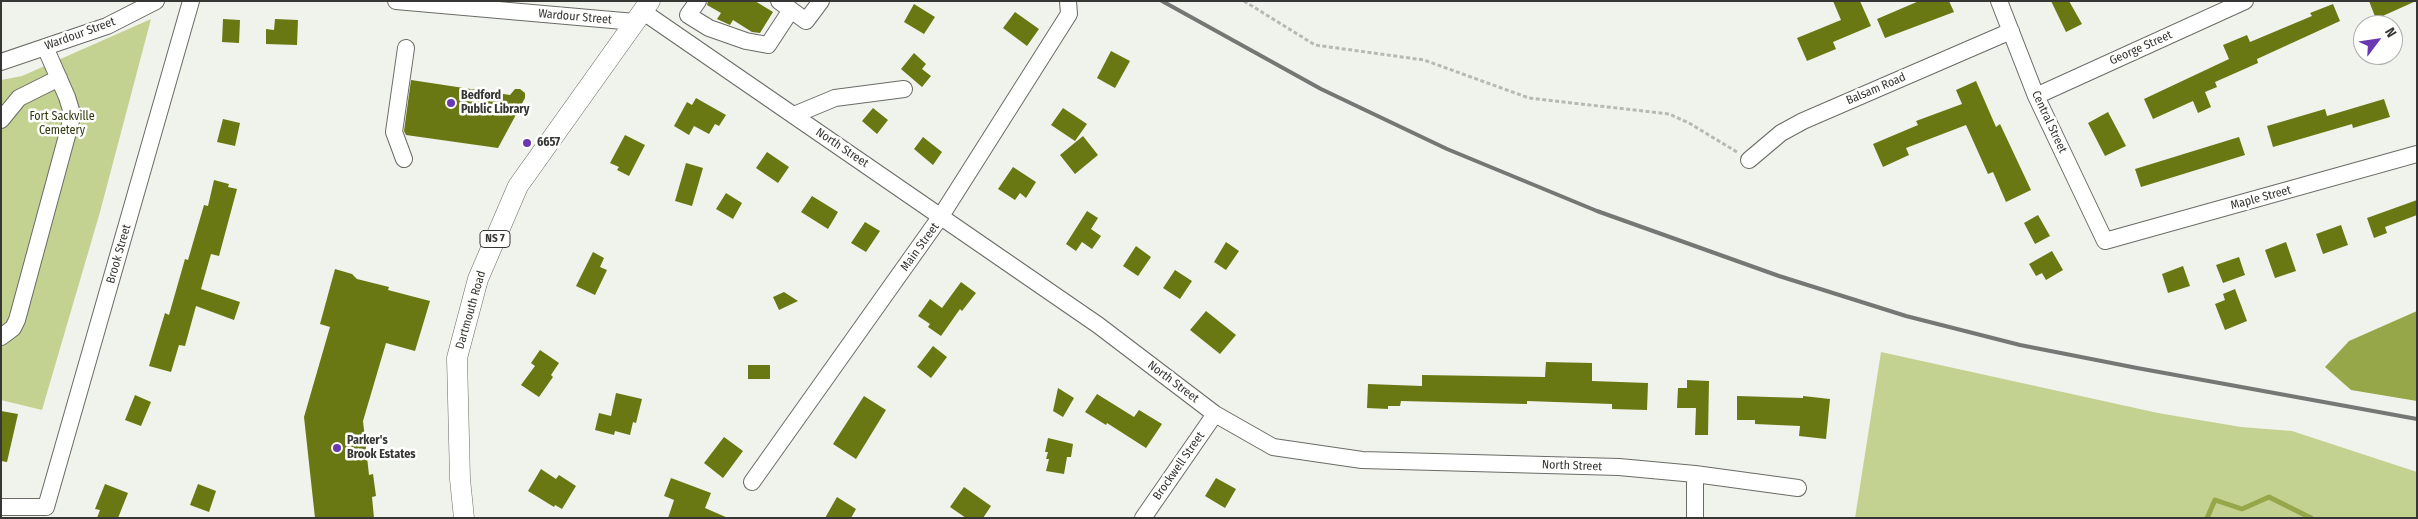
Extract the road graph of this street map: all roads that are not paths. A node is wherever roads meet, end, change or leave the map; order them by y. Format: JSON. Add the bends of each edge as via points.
{"nodes":[{"id":1,"x":156,"y":1,"type":"edge"},
{"id":2,"x":191,"y":1,"type":"edge"},
{"id":3,"x":396,"y":1,"type":"edge"},
{"id":4,"x":698,"y":1,"type":"edge"},
{"id":5,"x":821,"y":1,"type":"edge"},
{"id":6,"x":1068,"y":1,"type":"edge"},
{"id":7,"x":1999,"y":1,"type":"edge"},
{"id":8,"x":2246,"y":1,"type":"edge"},
{"id":9,"x":785,"y":6,"type":"edge"},
{"id":10,"x":642,"y":11,"type":"edge"},
{"id":11,"x":2011,"y":30,"type":"junction"},
{"id":12,"x":45,"y":47,"type":"junction"},
{"id":13,"x":406,"y":48,"type":"dead end"},
{"id":14,"x":1,"y":62,"type":"edge"},
{"id":15,"x":59,"y":78,"type":"junction"},
{"id":16,"x":904,"y":89,"type":"dead end"},
{"id":17,"x":2036,"y":96,"type":"junction"},
{"id":18,"x":794,"y":115,"type":"junction"},
{"id":19,"x":1,"y":120,"type":"edge"},
{"id":20,"x":2417,"y":154,"type":"edge"},
{"id":21,"x":404,"y":159,"type":"dead end"},
{"id":22,"x":1749,"y":160,"type":"road end"},
{"id":23,"x":941,"y":216,"type":"junction"},
{"id":24,"x":2105,"y":241,"type":"joint"},
{"id":25,"x":1,"y":337,"type":"edge"},
{"id":26,"x":1215,"y":414,"type":"junction"},
{"id":27,"x":1695,"y":474,"type":"junction"},
{"id":28,"x":752,"y":482,"type":"dead end"},
{"id":29,"x":1798,"y":488,"type":"dead end"},
{"id":30,"x":1,"y":507,"type":"edge"},
{"id":31,"x":464,"y":518,"type":"edge"},
{"id":32,"x":1143,"y":518,"type":"edge"},
{"id":33,"x":1694,"y":518,"type":"edge"}],
"edges":[{"from":1,"to":12,"type":"street","name":"Wardour Street","via":[[107,26]]},
{"from":2,"to":30,"type":"street","name":"Brook Street","via":[[46,507]]},
{"from":3,"to":10,"type":"street","name":"Wardour Street"},
{"from":4,"to":9,"type":"street","via":[[688,15],[710,28],[768,45]]},
{"from":5,"to":9,"type":"street","via":[[806,20]]},
{"from":6,"to":23,"type":"street","name":"Main Street","via":[[1069,14]]},
{"from":7,"to":11,"type":"street","name":"Central Street"},
{"from":8,"to":17,"type":"street","name":"George Street"},
{"from":10,"to":18,"type":"street","name":"North Street"},
{"from":10,"to":31,"type":"main road","name":"Dartmouth Road","number":"NS 7","via":[[518,186],[478,279],[457,358]]},
{"from":11,"to":17,"type":"street","name":"Central Street"},
{"from":11,"to":22,"type":"street","name":"Balsam Road","via":[[1803,121],[1781,133]]},
{"from":12,"to":14,"type":"street","name":"Wardour Street"},
{"from":12,"to":15,"type":"street"},
{"from":13,"to":21,"type":"street","via":[[394,132]]},
{"from":15,"to":19,"type":"street","via":[[19,98]]},
{"from":15,"to":25,"type":"street","via":[[71,110],[71,121],[17,320],[13,328]]},
{"from":16,"to":18,"type":"street","via":[[836,98]]},
{"from":17,"to":24,"type":"street","name":"Central Street"},
{"from":18,"to":23,"type":"street","name":"North Street"},
{"from":20,"to":24,"type":"street","name":"Maple Street"},
{"from":23,"to":26,"type":"street","name":"North Street","via":[[1098,325]]},
{"from":23,"to":28,"type":"street","name":"Main Street"},
{"from":26,"to":27,"type":"street","name":"North Street","via":[[1273,447],[1362,460],[1619,467]]},
{"from":26,"to":32,"type":"street","name":"Brockwell Street"},
{"from":27,"to":29,"type":"street","name":"North Street"},
{"from":27,"to":33,"type":"street"}]}
